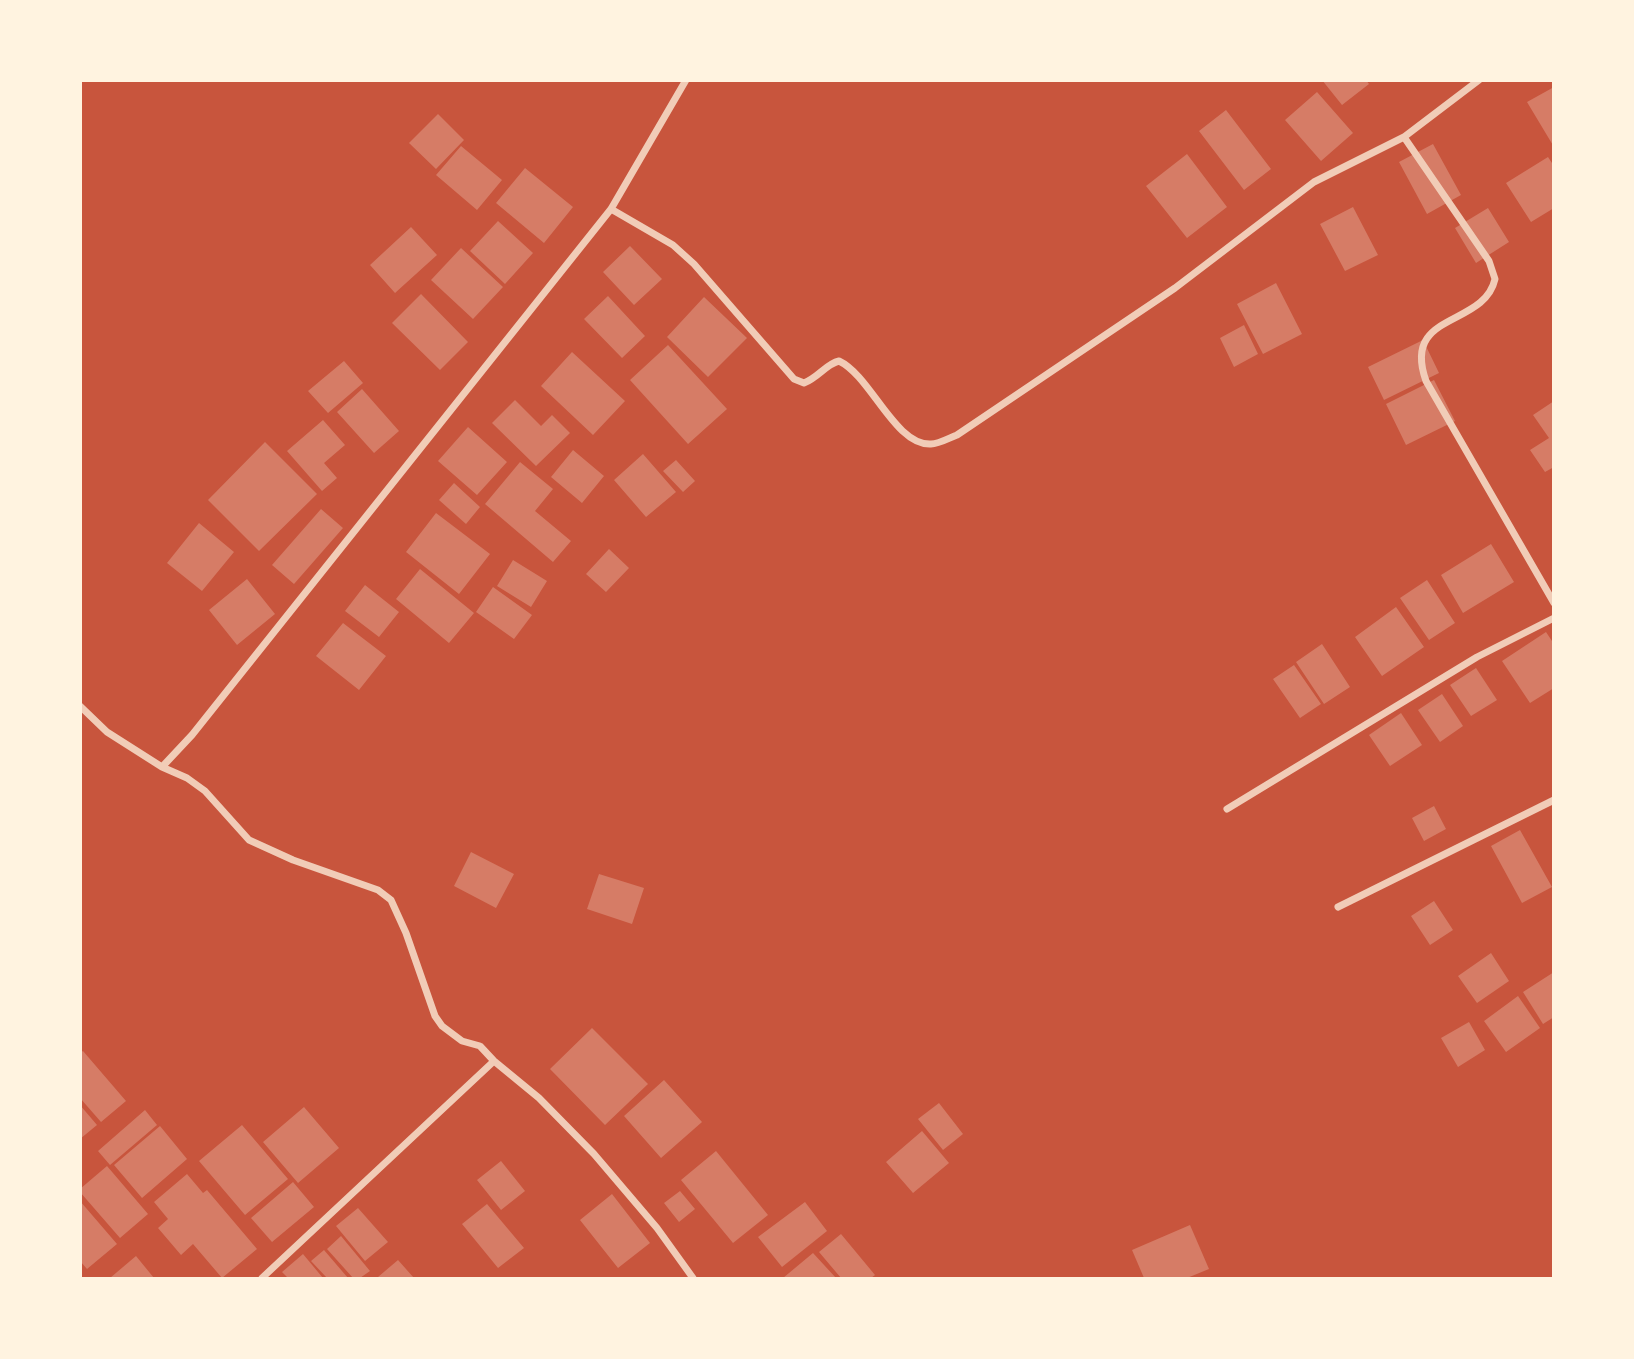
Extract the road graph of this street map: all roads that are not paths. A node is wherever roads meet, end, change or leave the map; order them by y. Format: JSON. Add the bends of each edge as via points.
{"nodes":[{"id":1,"x":686,"y":80,"type":"edge"},
{"id":2,"x":1479,"y":80,"type":"edge"},
{"id":3,"x":1404,"y":136,"type":"junction"},
{"id":4,"x":611,"y":209,"type":"junction"},
{"id":5,"x":1553,"y":603,"type":"edge"},
{"id":6,"x":1553,"y":618,"type":"edge"},
{"id":7,"x":80,"y":706,"type":"edge"},
{"id":8,"x":162,"y":767,"type":"junction"},
{"id":9,"x":1553,"y":800,"type":"edge"},
{"id":10,"x":1227,"y":809,"type":"dead end"},
{"id":11,"x":1338,"y":907,"type":"dead end"},
{"id":12,"x":494,"y":1061,"type":"junction"},
{"id":13,"x":262,"y":1279,"type":"edge"},
{"id":14,"x":693,"y":1279,"type":"edge"}],
"edges":[{"from":1,"to":4,"type":"street"},
{"from":2,"to":3,"type":"street"},
{"from":3,"to":4,"type":"street","via":[[1314,182],[1175,288],[957,435],[933,444],[917,443],[900,429],[851,366],[839,360],[804,383],[793,379],[694,264],[673,245]]},
{"from":3,"to":5,"type":"street","via":[[1489,261],[1495,279],[1486,297],[1438,326],[1424,342],[1420,365]]},
{"from":4,"to":8,"type":"street"},
{"from":6,"to":10,"type":"street","via":[[1477,657]]},
{"from":7,"to":8,"type":"street","via":[[107,732]]},
{"from":8,"to":12,"type":"street","via":[[205,791],[249,839],[378,890],[391,900],[435,1016],[442,1026],[462,1041],[480,1046]]},
{"from":9,"to":11,"type":"street"},
{"from":12,"to":13,"type":"street"},
{"from":12,"to":14,"type":"street","via":[[539,1098],[594,1154]]}]}
